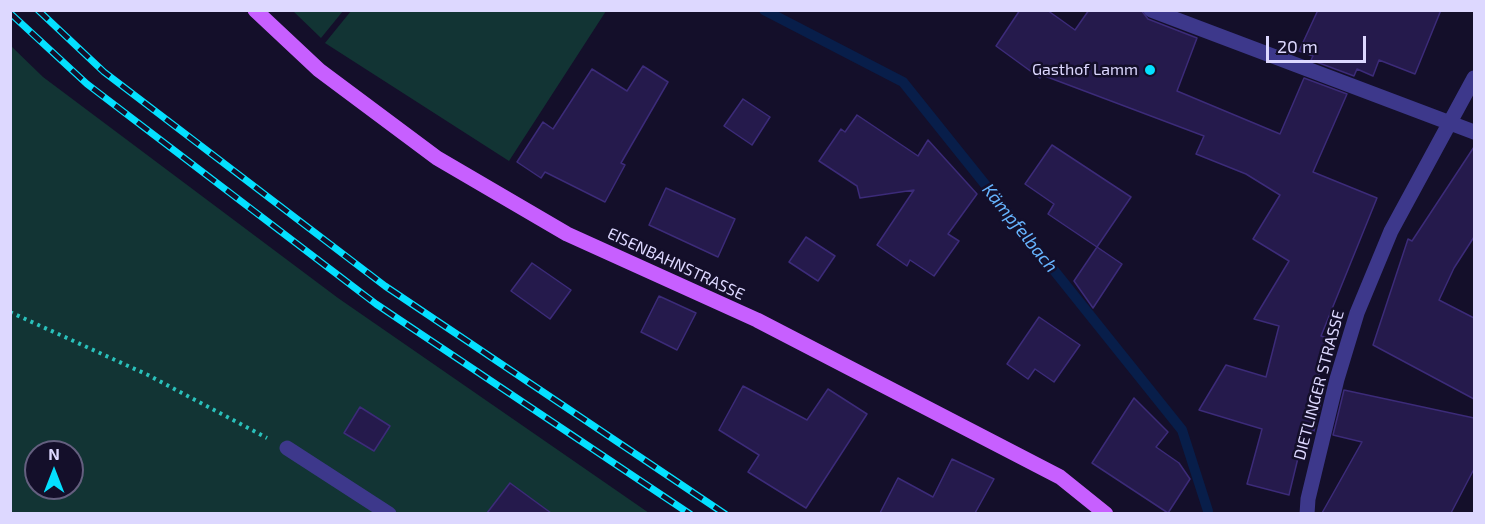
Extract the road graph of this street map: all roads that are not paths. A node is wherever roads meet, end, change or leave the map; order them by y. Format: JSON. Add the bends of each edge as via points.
{"nodes":[{"id":1,"x":255,"y":10,"type":"edge"},
{"id":2,"x":1150,"y":10,"type":"edge"},
{"id":3,"x":1474,"y":78,"type":"edge"},
{"id":4,"x":1450,"y":121,"type":"junction"},
{"id":5,"x":1474,"y":132,"type":"edge"},
{"id":6,"x":287,"y":448,"type":"road end"},
{"id":7,"x":1307,"y":506,"type":"edge"},
{"id":8,"x":389,"y":513,"type":"edge"},
{"id":9,"x":1106,"y":513,"type":"edge"},
{"id":10,"x":1300,"y":513,"type":"edge"}],
"edges":[{"from":1,"to":9,"type":"main road","name":"EISENBAHNSTRASSE","via":[[319,70],[437,158],[567,234],[757,320],[1060,477]]},
{"from":2,"to":4,"type":"street"},
{"from":3,"to":4,"type":"street","name":"DIETLINGER STRASSE"},
{"from":4,"to":5,"type":"street"},
{"from":4,"to":7,"type":"street","name":"DIETLINGER STRASSE","via":[[1391,231],[1357,313]]},
{"from":6,"to":8,"type":"street"},
{"from":7,"to":10,"type":"street","name":"DIETLINGER STRASSE"}]}
